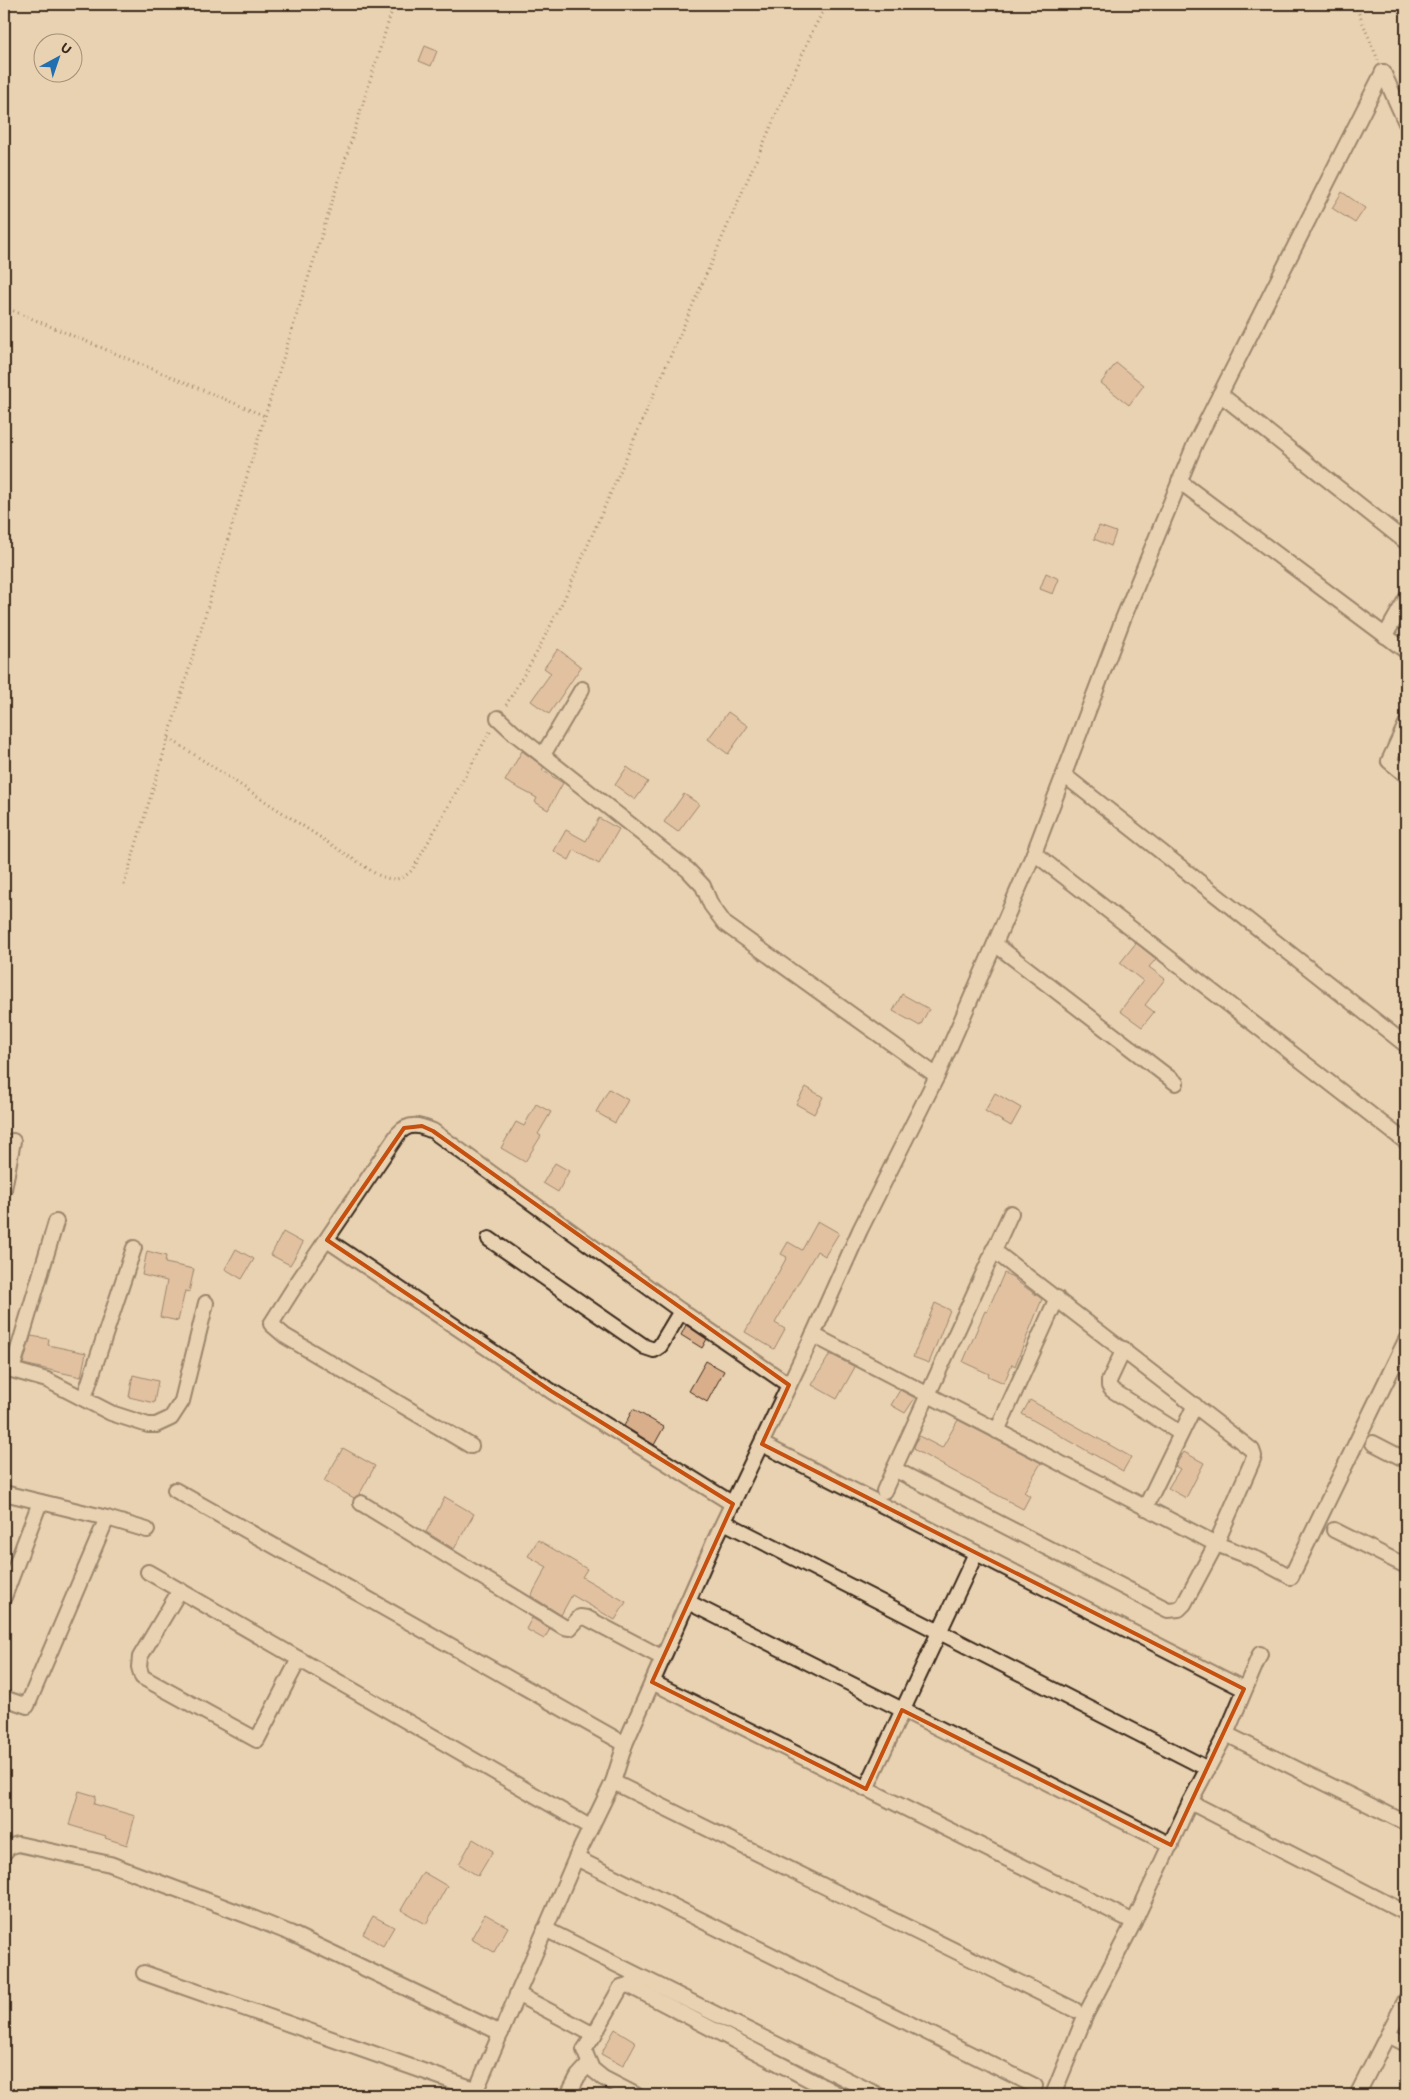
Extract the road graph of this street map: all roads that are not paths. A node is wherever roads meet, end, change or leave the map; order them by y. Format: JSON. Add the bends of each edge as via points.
{"nodes":[{"id":1,"x":1406,"y":123,"type":"edge"},
{"id":2,"x":1220,"y":394,"type":"junction"},
{"id":3,"x":1179,"y":481,"type":"junction"},
{"id":4,"x":1406,"y":542,"type":"edge"},
{"id":5,"x":1406,"y":599,"type":"edge"},
{"id":6,"x":1385,"y":636,"type":"junction"},
{"id":7,"x":1406,"y":651,"type":"edge"},
{"id":8,"x":582,"y":689,"type":"dead end"},
{"id":9,"x":498,"y":718,"type":"road end"},
{"id":10,"x":1406,"y":724,"type":"edge"},
{"id":11,"x":543,"y":756,"type":"junction"},
{"id":12,"x":1064,"y":775,"type":"junction"},
{"id":13,"x":1406,"y":775,"type":"edge"},
{"id":14,"x":1034,"y":853,"type":"junction"},
{"id":15,"x":995,"y":944,"type":"junction"},
{"id":16,"x":1406,"y":1045,"type":"edge"},
{"id":17,"x":937,"y":1076,"type":"junction"},
{"id":18,"x":1176,"y":1083,"type":"dead end"},
{"id":19,"x":13,"y":1141,"type":"dead end"},
{"id":20,"x":1406,"y":1142,"type":"edge"},
{"id":21,"x":5,"y":1173,"type":"edge"},
{"id":22,"x":4,"y":1189,"type":"edge"},
{"id":23,"x":1011,"y":1213,"type":"dead end"},
{"id":24,"x":56,"y":1222,"type":"dead end"},
{"id":25,"x":489,"y":1239,"type":"dead end"},
{"id":26,"x":333,"y":1244,"type":"junction"},
{"id":27,"x":134,"y":1248,"type":"dead end"},
{"id":28,"x":993,"y":1250,"type":"junction"},
{"id":29,"x":1057,"y":1298,"type":"junction"},
{"id":30,"x":206,"y":1303,"type":"dead end"},
{"id":31,"x":682,"y":1311,"type":"junction"},
{"id":32,"x":813,"y":1335,"type":"junction"},
{"id":33,"x":1406,"y":1340,"type":"edge"},
{"id":34,"x":1124,"y":1350,"type":"junction"},
{"id":35,"x":8,"y":1370,"type":"edge"},
{"id":36,"x":789,"y":1384,"type":"junction"},
{"id":37,"x":929,"y":1394,"type":"junction"},
{"id":38,"x":84,"y":1398,"type":"junction"},
{"id":39,"x":1195,"y":1405,"type":"junction"},
{"id":40,"x":998,"y":1431,"type":"junction"},
{"id":41,"x":1180,"y":1433,"type":"junction"},
{"id":42,"x":1373,"y":1443,"type":"dead end"},
{"id":43,"x":762,"y":1444,"type":"junction"},
{"id":44,"x":470,"y":1446,"type":"dead end"},
{"id":45,"x":1406,"y":1460,"type":"edge"},
{"id":46,"x":894,"y":1470,"type":"junction"},
{"id":47,"x":175,"y":1490,"type":"dead end"},
{"id":48,"x":884,"y":1491,"type":"dead end"},
{"id":49,"x":4,"y":1493,"type":"edge"},
{"id":50,"x":40,"y":1502,"type":"junction"},
{"id":51,"x":361,"y":1504,"type":"dead end"},
{"id":52,"x":733,"y":1504,"type":"junction"},
{"id":53,"x":1145,"y":1508,"type":"junction"},
{"id":54,"x":107,"y":1518,"type":"junction"},
{"id":55,"x":724,"y":1522,"type":"junction"},
{"id":56,"x":148,"y":1530,"type":"dead end"},
{"id":57,"x":1334,"y":1530,"type":"dead end"},
{"id":58,"x":1216,"y":1544,"type":"junction"},
{"id":59,"x":976,"y":1553,"type":"junction"},
{"id":60,"x":1406,"y":1566,"type":"edge"},
{"id":61,"x":148,"y":1572,"type":"dead end"},
{"id":62,"x":180,"y":1590,"type":"junction"},
{"id":63,"x":4,"y":1597,"type":"edge"},
{"id":64,"x":688,"y":1602,"type":"junction"},
{"id":65,"x":938,"y":1632,"type":"junction"},
{"id":66,"x":1260,"y":1654,"type":"dead end"},
{"id":67,"x":664,"y":1658,"type":"junction"},
{"id":68,"x":299,"y":1659,"type":"junction"},
{"id":69,"x":652,"y":1682,"type":"junction"},
{"id":70,"x":1244,"y":1689,"type":"junction"},
{"id":71,"x":4,"y":1698,"type":"edge"},
{"id":72,"x":902,"y":1710,"type":"junction"},
{"id":73,"x":1226,"y":1734,"type":"junction"},
{"id":74,"x":625,"y":1744,"type":"junction"},
{"id":75,"x":1208,"y":1769,"type":"junction"},
{"id":76,"x":613,"y":1782,"type":"junction"},
{"id":77,"x":866,"y":1789,"type":"junction"},
{"id":78,"x":1190,"y":1802,"type":"junction"},
{"id":79,"x":1406,"y":1823,"type":"edge"},
{"id":80,"x":590,"y":1827,"type":"junction"},
{"id":81,"x":1171,"y":1845,"type":"junction"},
{"id":82,"x":4,"y":1853,"type":"edge"},
{"id":83,"x":576,"y":1858,"type":"junction"},
{"id":84,"x":1406,"y":1913,"type":"edge"},
{"id":85,"x":1134,"y":1922,"type":"junction"},
{"id":86,"x":545,"y":1929,"type":"junction"},
{"id":87,"x":144,"y":1973,"type":"dead end"},
{"id":88,"x":518,"y":1994,"type":"junction"},
{"id":89,"x":1406,"y":1999,"type":"edge"},
{"id":90,"x":1075,"y":2010,"type":"dead end"},
{"id":91,"x":501,"y":2033,"type":"junction"},
{"id":92,"x":594,"y":2035,"type":"junction"},
{"id":93,"x":1388,"y":2035,"type":"junction"},
{"id":94,"x":1406,"y":2044,"type":"edge"},
{"id":95,"x":589,"y":2064,"type":"junction"},
{"id":96,"x":1034,"y":2086,"type":"dead end"},
{"id":97,"x":476,"y":2093,"type":"edge"},
{"id":98,"x":568,"y":2095,"type":"edge"},
{"id":99,"x":636,"y":2095,"type":"edge"},
{"id":100,"x":839,"y":2095,"type":"edge"},
{"id":101,"x":878,"y":2095,"type":"edge"},
{"id":102,"x":1053,"y":2095,"type":"edge"},
{"id":103,"x":1357,"y":2095,"type":"edge"}],
"edges":[{"from":1,"to":2,"type":"street","via":[[1383,72]]},
{"from":2,"to":3,"type":"street"},
{"from":2,"to":4,"type":"street"},
{"from":3,"to":6,"type":"street"},
{"from":3,"to":12,"type":"street"},
{"from":5,"to":6,"type":"street"},
{"from":6,"to":7,"type":"street"},
{"from":8,"to":11,"type":"street"},
{"from":9,"to":11,"type":"street"},
{"from":10,"to":13,"type":"street","via":[[1389,761]]},
{"from":11,"to":17,"type":"street","via":[[698,879],[713,910],[725,924]]},
{"from":12,"to":14,"type":"street"},
{"from":12,"to":16,"type":"street"},
{"from":14,"to":15,"type":"street"},
{"from":14,"to":20,"type":"street"},
{"from":15,"to":17,"type":"street"},
{"from":15,"to":18,"type":"street"},
{"from":17,"to":32,"type":"street","via":[[860,1230]]},
{"from":19,"to":21,"type":"street"},
{"from":21,"to":22,"type":"street"},
{"from":23,"to":28,"type":"street"},
{"from":24,"to":35,"type":"street"},
{"from":25,"to":31,"type":"street","via":[[645,1347],[654,1350],[660,1346]]},
{"from":26,"to":31,"type":"street","via":[[398,1134],[412,1125],[422,1126],[449,1142]]},
{"from":26,"to":44,"type":"street","via":[[295,1286],[271,1324],[281,1334]]},
{"from":26,"to":52,"type":"street","via":[[556,1394]]},
{"from":27,"to":38,"type":"street"},
{"from":28,"to":29,"type":"street"},
{"from":28,"to":37,"type":"street"},
{"from":29,"to":34,"type":"street"},
{"from":29,"to":40,"type":"street"},
{"from":30,"to":38,"type":"street","via":[[182,1401],[171,1418],[148,1425],[111,1413]]},
{"from":31,"to":36,"type":"street"},
{"from":32,"to":36,"type":"street"},
{"from":32,"to":37,"type":"street"},
{"from":33,"to":58,"type":"street","via":[[1291,1577],[1259,1560]]},
{"from":34,"to":39,"type":"street"},
{"from":34,"to":41,"type":"street","via":[[1108,1381],[1109,1386]]},
{"from":35,"to":38,"type":"street","via":[[46,1380]]},
{"from":36,"to":43,"type":"street"},
{"from":37,"to":40,"type":"street"},
{"from":37,"to":46,"type":"street"},
{"from":39,"to":41,"type":"street"},
{"from":39,"to":58,"type":"street","via":[[1248,1445],[1254,1456]]},
{"from":40,"to":53,"type":"street"},
{"from":41,"to":53,"type":"street"},
{"from":42,"to":45,"type":"street"},
{"from":43,"to":52,"type":"street"},
{"from":43,"to":59,"type":"street"},
{"from":46,"to":48,"type":"street"},
{"from":46,"to":58,"type":"street","via":[[1168,1610],[1180,1609],[1184,1604]]},
{"from":47,"to":74,"type":"street"},
{"from":49,"to":50,"type":"street"},
{"from":50,"to":54,"type":"street"},
{"from":50,"to":63,"type":"street"},
{"from":51,"to":67,"type":"street","via":[[564,1627],[570,1628],[580,1617],[587,1618]]},
{"from":52,"to":55,"type":"street"},
{"from":53,"to":58,"type":"street"},
{"from":54,"to":56,"type":"street"},
{"from":54,"to":71,"type":"street","via":[[27,1706]]},
{"from":55,"to":64,"type":"street"},
{"from":55,"to":65,"type":"street"},
{"from":57,"to":60,"type":"street"},
{"from":59,"to":65,"type":"street"},
{"from":59,"to":70,"type":"street"},
{"from":61,"to":62,"type":"street"},
{"from":62,"to":68,"type":"street"},
{"from":62,"to":68,"type":"street","via":[[140,1657],[142,1677],[257,1740]]},
{"from":64,"to":67,"type":"street"},
{"from":64,"to":72,"type":"street"},
{"from":65,"to":72,"type":"street"},
{"from":65,"to":75,"type":"street"},
{"from":66,"to":70,"type":"street"},
{"from":67,"to":69,"type":"street"},
{"from":68,"to":80,"type":"street"},
{"from":69,"to":74,"type":"street"},
{"from":69,"to":77,"type":"street"},
{"from":70,"to":73,"type":"street"},
{"from":72,"to":77,"type":"street"},
{"from":72,"to":81,"type":"street"},
{"from":73,"to":75,"type":"street"},
{"from":73,"to":79,"type":"street"},
{"from":74,"to":76,"type":"street"},
{"from":75,"to":78,"type":"street"},
{"from":76,"to":80,"type":"street"},
{"from":76,"to":90,"type":"street"},
{"from":77,"to":85,"type":"street"},
{"from":78,"to":81,"type":"street"},
{"from":78,"to":84,"type":"street"},
{"from":80,"to":83,"type":"street"},
{"from":81,"to":85,"type":"street"},
{"from":82,"to":91,"type":"street","via":[[18,1844],[110,1864],[290,1933]]},
{"from":83,"to":86,"type":"street"},
{"from":83,"to":96,"type":"street"},
{"from":85,"to":102,"type":"street","via":[[1086,2014]]},
{"from":86,"to":88,"type":"street"},
{"from":86,"to":101,"type":"street"},
{"from":87,"to":97,"type":"street"},
{"from":88,"to":91,"type":"street"},
{"from":88,"to":92,"type":"street"},
{"from":89,"to":93,"type":"street"},
{"from":91,"to":97,"type":"street"},
{"from":92,"to":95,"type":"street","via":[[584,2050]]},
{"from":92,"to":100,"type":"street","via":[[622,1987],[628,1985]]},
{"from":93,"to":94,"type":"street"},
{"from":93,"to":103,"type":"street"},
{"from":95,"to":98,"type":"street"},
{"from":95,"to":99,"type":"street","via":[[603,2078]]}]}
